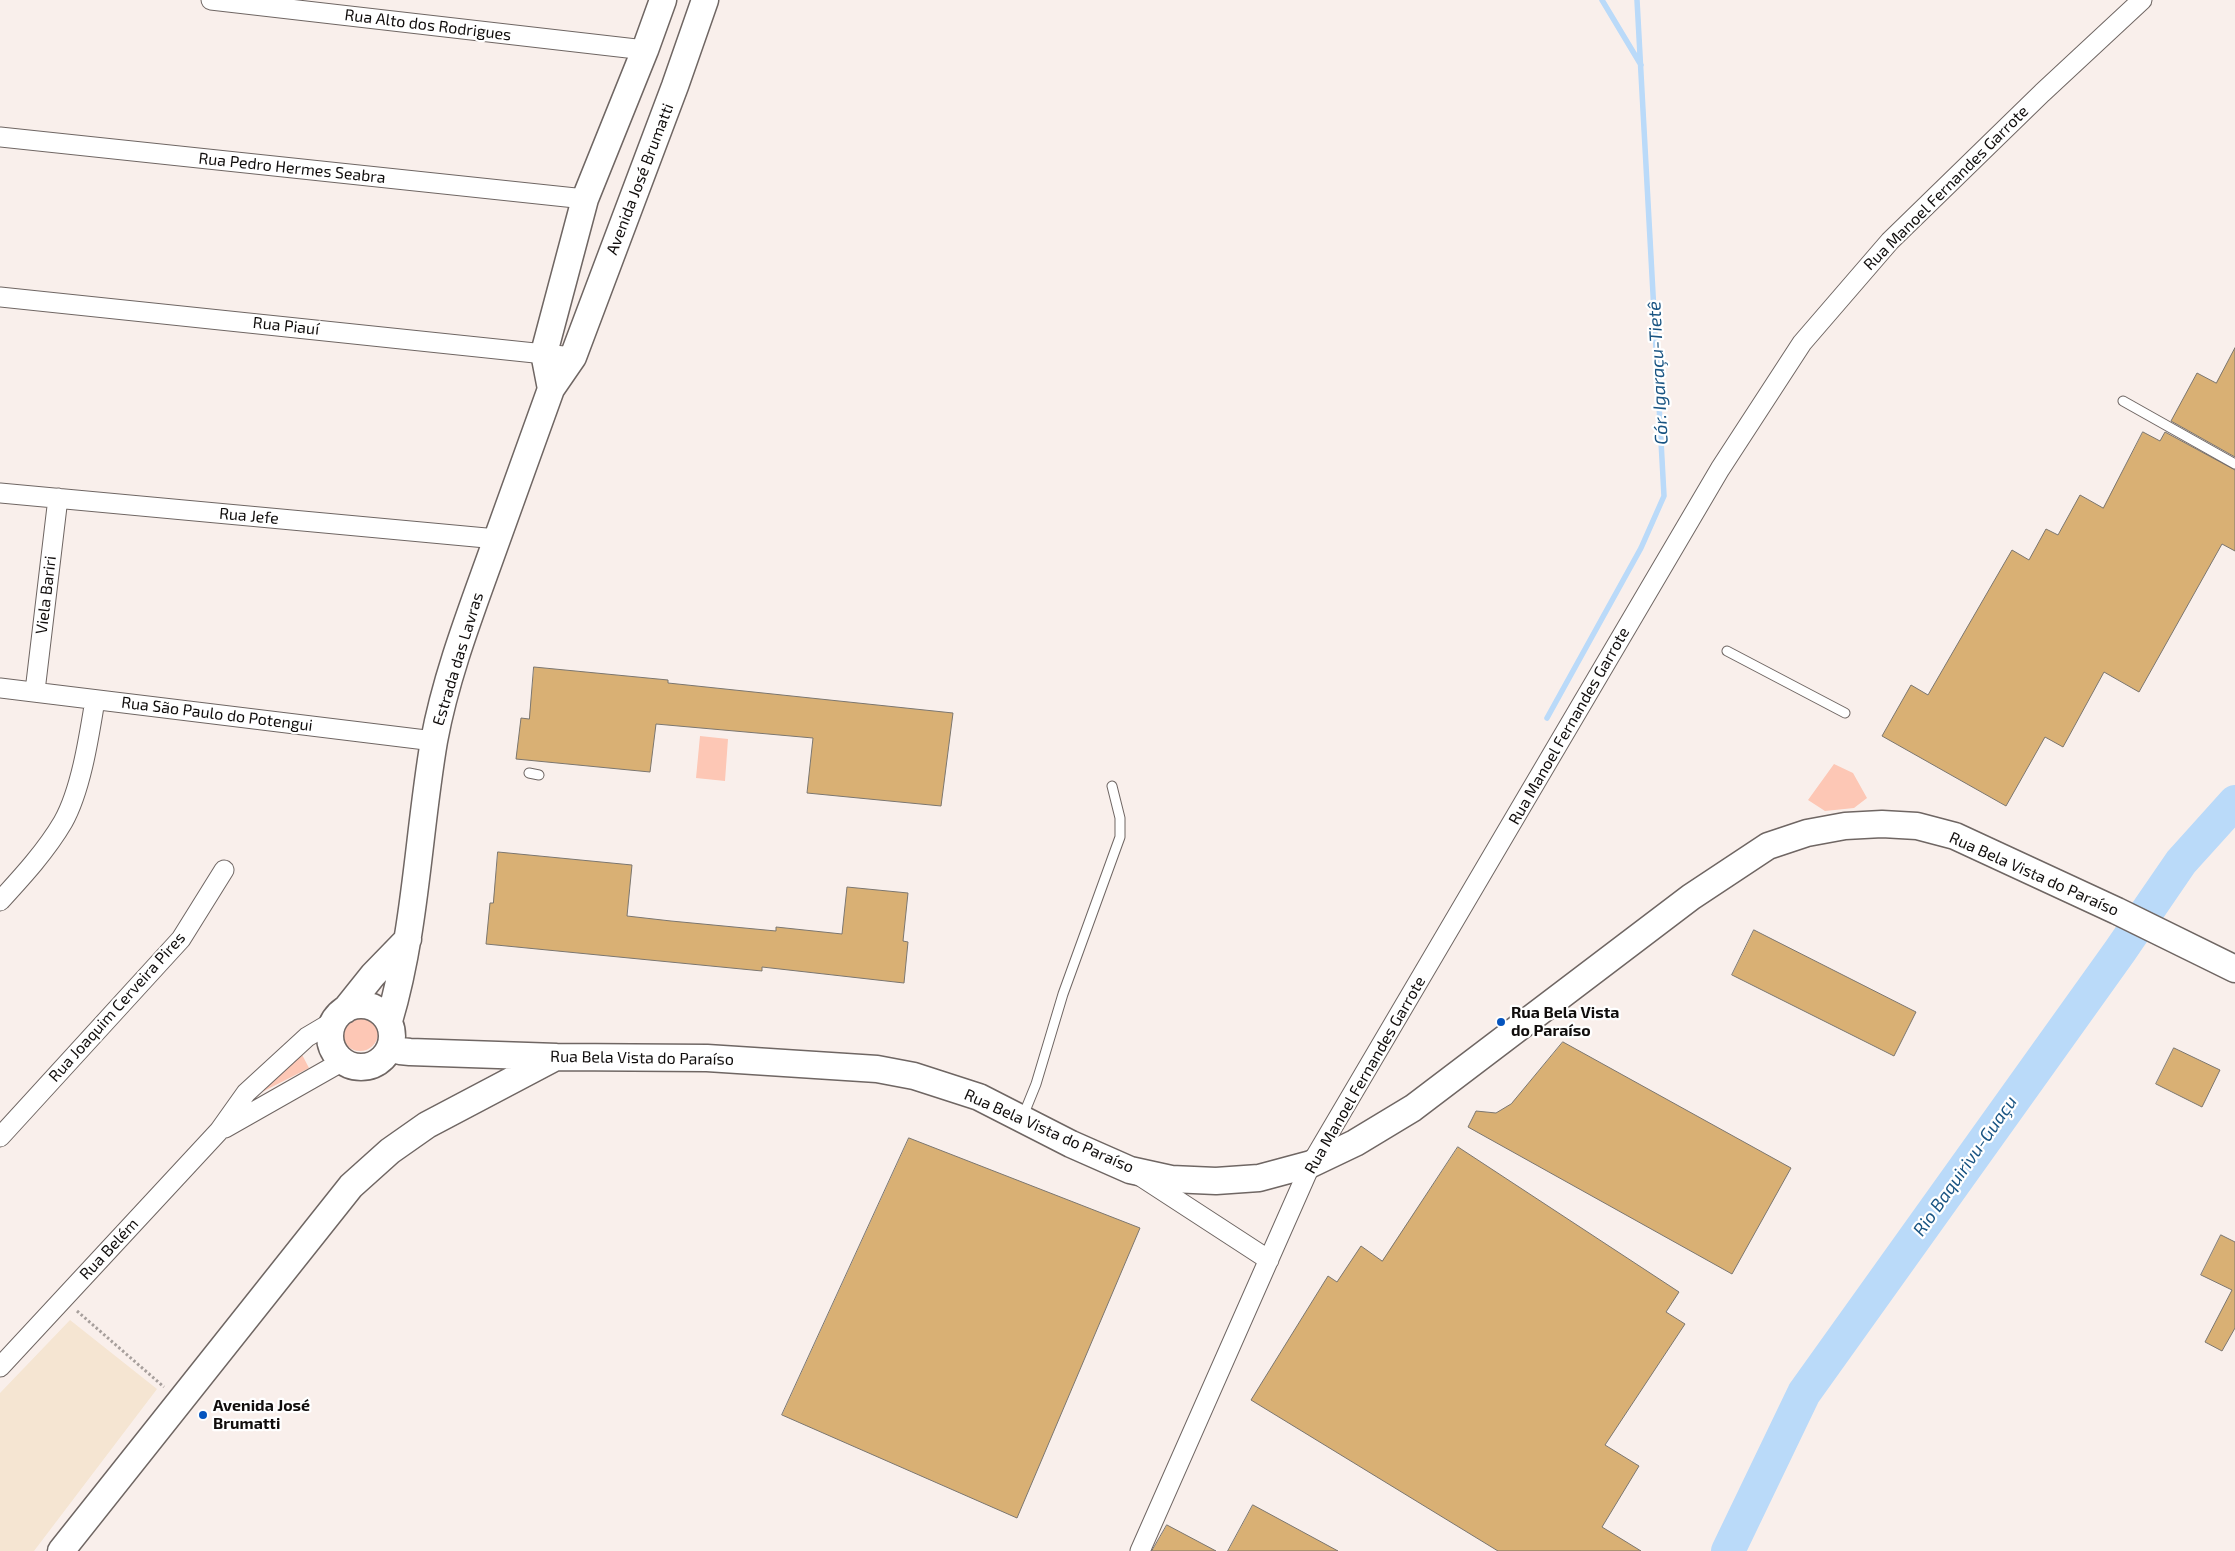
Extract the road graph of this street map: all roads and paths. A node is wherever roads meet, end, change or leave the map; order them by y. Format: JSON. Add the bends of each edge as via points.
{"nodes":[{"id":1,"x":211,"y":0,"type":"edge"},
{"id":2,"x":663,"y":0,"type":"edge"},
{"id":3,"x":705,"y":0,"type":"edge"},
{"id":4,"x":2142,"y":0,"type":"edge"},
{"id":5,"x":645,"y":50,"type":"junction"},
{"id":6,"x":0,"y":137,"type":"edge"},
{"id":7,"x":585,"y":199,"type":"junction"},
{"id":8,"x":0,"y":297,"type":"edge"},
{"id":9,"x":544,"y":353,"type":"junction"},
{"id":10,"x":573,"y":357,"type":"junction"},
{"id":11,"x":551,"y":389,"type":"junction"},
{"id":12,"x":2123,"y":401,"type":"dead end"},
{"id":13,"x":2235,"y":464,"type":"edge"},
{"id":14,"x":0,"y":493,"type":"edge"},
{"id":15,"x":58,"y":498,"type":"junction"},
{"id":16,"x":497,"y":539,"type":"junction"},
{"id":17,"x":1727,"y":651,"type":"dead end"},
{"id":18,"x":0,"y":688,"type":"edge"},
{"id":19,"x":34,"y":691,"type":"junction"},
{"id":20,"x":95,"y":700,"type":"junction"},
{"id":21,"x":1845,"y":713,"type":"dead end"},
{"id":22,"x":434,"y":741,"type":"junction"},
{"id":23,"x":529,"y":773,"type":"dead end"},
{"id":24,"x":539,"y":775,"type":"dead end"},
{"id":25,"x":1112,"y":786,"type":"dead end"},
{"id":26,"x":224,"y":870,"type":"dead end"},
{"id":27,"x":0,"y":901,"type":"edge"},
{"id":28,"x":408,"y":940,"type":"junction"},
{"id":29,"x":2235,"y":969,"type":"edge"},
{"id":30,"x":339,"y":1015,"type":"junction"},
{"id":31,"x":390,"y":1034,"type":"junction"},
{"id":32,"x":557,"y":1057,"type":"junction"},
{"id":33,"x":343,"y":1061,"type":"junction"},
{"id":34,"x":374,"y":1064,"type":"junction"},
{"id":35,"x":512,"y":1079,"type":"junction"},
{"id":36,"x":1022,"y":1119,"type":"junction"},
{"id":37,"x":219,"y":1131,"type":"junction"},
{"id":38,"x":0,"y":1137,"type":"edge"},
{"id":39,"x":1311,"y":1164,"type":"junction"},
{"id":40,"x":1130,"y":1170,"type":"junction"},
{"id":41,"x":1269,"y":1260,"type":"junction"},
{"id":42,"x":63,"y":1299,"type":"junction"},
{"id":43,"x":0,"y":1367,"type":"edge"},
{"id":44,"x":180,"y":1401,"type":"junction"},
{"id":45,"x":61,"y":1551,"type":"edge"},
{"id":46,"x":1140,"y":1551,"type":"edge"}],
"edges":[{"from":1,"to":5,"type":"street","name":"Rua Alto dos Rodrigues"},
{"from":2,"to":5,"type":"main road"},
{"from":3,"to":10,"type":"main road","name":"Avenida José Brumatti"},
{"from":4,"to":39,"type":"street","name":"Rua Manoel Fernandes Garrote","via":[[1890,241],[1802,343],[1720,469]]},
{"from":5,"to":7,"type":"main road"},
{"from":6,"to":7,"type":"street","name":"Rua Pedro Hermes Seabra"},
{"from":7,"to":9,"type":"main road"},
{"from":8,"to":9,"type":"street","name":"Rua Piauí"},
{"from":9,"to":10,"type":"street","name":"Rua Piauí"},
{"from":9,"to":11,"type":"main road"},
{"from":10,"to":11,"type":"main road","name":"Estrada das Lavras"},
{"from":11,"to":16,"type":"main road","name":"Estrada das Lavras"},
{"from":12,"to":13,"type":"lane"},
{"from":14,"to":15,"type":"street","name":"Rua Jefe"},
{"from":15,"to":16,"type":"street","name":"Rua Jefe"},
{"from":15,"to":19,"type":"street","name":"Viela Bariri"},
{"from":16,"to":22,"type":"main road","name":"Estrada das Lavras","via":[[466,624]]},
{"from":17,"to":21,"type":"lane"},
{"from":18,"to":19,"type":"street","name":"Rua São Paulo do Potengui"},
{"from":19,"to":20,"type":"street","name":"Rua São Paulo do Potengui"},
{"from":20,"to":22,"type":"street","name":"Rua São Paulo do Potengui"},
{"from":20,"to":27,"type":"street","via":[[78,783],[63,822],[30,868]]},
{"from":22,"to":28,"type":"main road","name":"Estrada das Lavras"},
{"from":23,"to":24,"type":"lane"},
{"from":25,"to":36,"type":"lane","via":[[1120,818],[1120,837]]},
{"from":26,"to":38,"type":"street","name":"Rua Joaquim Cerveira Pires","via":[[181,939]]},
{"from":28,"to":30,"type":"main road"},
{"from":28,"to":31,"type":"main road","name":"Estrada das Lavras"},
{"from":29,"to":39,"type":"main road","name":"Rua Bela Vista do Paraíso","via":[[1955,836],[1917,826],[1882,824],[1807,833],[1768,846],[1691,897],[1413,1108],[1355,1143]]},
{"from":30,"to":31,"type":"main road","via":[[354,1006],[375,1007],[383,1013]]},
{"from":30,"to":33,"type":"main road","via":[[330,1032],[335,1053]]},
{"from":30,"to":37,"type":"street","name":"Rua Belém","via":[[307,1037],[246,1093]]},
{"from":31,"to":32,"type":"main road","name":"Rua Bela Vista do Paraíso","via":[[400,1051]]},
{"from":31,"to":34,"type":"main road","via":[[385,1057]]},
{"from":32,"to":35,"type":"main road"},
{"from":32,"to":36,"type":"main road","name":"Rua Bela Vista do Paraíso","via":[[707,1058],[877,1069],[914,1076],[979,1096]]},
{"from":33,"to":34,"type":"main road","via":[[352,1066]]},
{"from":33,"to":37,"type":"street","name":"Rua Belém"},
{"from":34,"to":35,"type":"main road","via":[[477,1068],[495,1071]]},
{"from":35,"to":44,"type":"main road","via":[[427,1125],[390,1151],[351,1186]]},
{"from":36,"to":40,"type":"main road","name":"Rua Bela Vista do Paraíso"},
{"from":37,"to":42,"type":"street","name":"Rua Belém"},
{"from":39,"to":40,"type":"main road","name":"Rua Bela Vista do Paraíso","via":[[1259,1178],[1216,1181],[1171,1179]]},
{"from":39,"to":41,"type":"street","name":"Rua Manoel Fernandes Garrote"},
{"from":40,"to":41,"type":"street"},
{"from":41,"to":46,"type":"street","name":"Rua Manoel Fernandes Garrote"},
{"from":42,"to":43,"type":"street","name":"Rua Belém"},
{"from":42,"to":44,"type":"path"},
{"from":44,"to":45,"type":"main road"}]}
